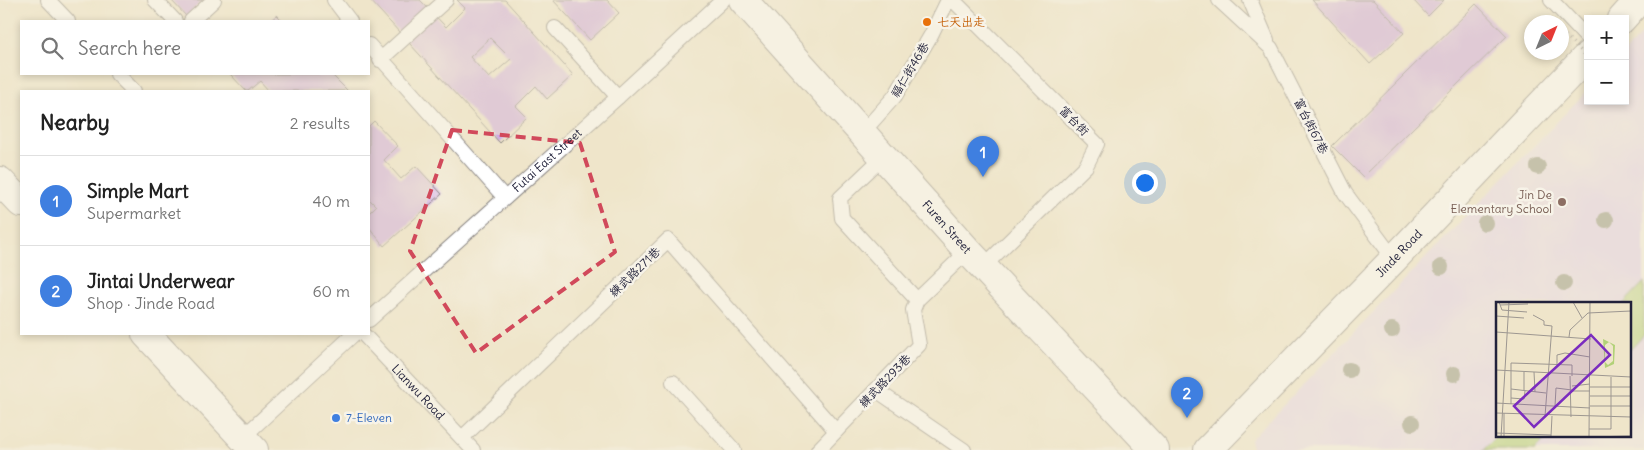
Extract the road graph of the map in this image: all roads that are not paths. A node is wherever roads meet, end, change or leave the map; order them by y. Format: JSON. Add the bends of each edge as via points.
{"nodes":[{"id":1,"x":48,"y":0,"type":"edge"},
{"id":2,"x":155,"y":0,"type":"edge"},
{"id":3,"x":214,"y":0,"type":"edge"},
{"id":4,"x":334,"y":0,"type":"edge"},
{"id":5,"x":446,"y":0,"type":"edge"},
{"id":6,"x":723,"y":0,"type":"edge"},
{"id":7,"x":743,"y":0,"type":"edge"},
{"id":8,"x":948,"y":0,"type":"edge"},
{"id":9,"x":953,"y":0,"type":"edge"},
{"id":10,"x":1219,"y":0,"type":"edge"},
{"id":11,"x":1250,"y":0,"type":"edge"},
{"id":12,"x":1551,"y":0,"type":"edge"},
{"id":13,"x":1640,"y":0,"type":"edge"},
{"id":14,"x":1626,"y":15,"type":"edge"},
{"id":15,"x":67,"y":20,"type":"edge"},
{"id":16,"x":174,"y":20,"type":"edge"},
{"id":17,"x":192,"y":20,"type":"edge"},
{"id":18,"x":349,"y":20,"type":"edge"},
{"id":19,"x":555,"y":28,"type":"dead end"},
{"id":20,"x":1584,"y":35,"type":"edge"},
{"id":21,"x":370,"y":46,"type":"edge"},
{"id":22,"x":1271,"y":48,"type":"junction"},
{"id":23,"x":380,"y":60,"type":"junction"},
{"id":24,"x":1584,"y":60,"type":"edge"},
{"id":25,"x":119,"y":75,"type":"edge"},
{"id":26,"x":133,"y":90,"type":"edge"},
{"id":27,"x":618,"y":97,"type":"junction"},
{"id":28,"x":862,"y":132,"type":"junction"},
{"id":29,"x":884,"y":156,"type":"junction"},
{"id":30,"x":0,"y":181,"type":"edge"},
{"id":31,"x":505,"y":198,"type":"junction"},
{"id":32,"x":20,"y":202,"type":"edge"},
{"id":33,"x":976,"y":259,"type":"junction"},
{"id":34,"x":1394,"y":259,"type":"junction"},
{"id":35,"x":917,"y":300,"type":"junction"},
{"id":36,"x":370,"y":319,"type":"edge"},
{"id":37,"x":147,"y":335,"type":"edge"},
{"id":38,"x":353,"y":335,"type":"edge"},
{"id":39,"x":363,"y":335,"type":"edge"},
{"id":40,"x":673,"y":382,"type":"dead end"},
{"id":41,"x":876,"y":390,"type":"junction"},
{"id":42,"x":836,"y":431,"type":"junction"},
{"id":43,"x":462,"y":438,"type":"junction"},
{"id":44,"x":248,"y":444,"type":"edge"},
{"id":45,"x":821,"y":449,"type":"edge"},
{"id":46,"x":473,"y":450,"type":"edge"},
{"id":47,"x":734,"y":450,"type":"edge"},
{"id":48,"x":964,"y":450,"type":"edge"},
{"id":49,"x":1155,"y":450,"type":"edge"},
{"id":50,"x":1208,"y":450,"type":"edge"}],
"edges":[{"from":1,"to":15,"type":"lane"},
{"from":2,"to":16,"type":"lane"},
{"from":3,"to":17,"type":"lane"},
{"from":4,"to":18,"type":"lane"},
{"from":5,"to":23,"type":"lane"},
{"from":6,"to":27,"type":"lane","name":"Futai East Street"},
{"from":7,"to":28,"type":"street","name":"Furen Street"},
{"from":8,"to":28,"type":"lane","name":"福仁街46巷","via":[[896,96]]},
{"from":9,"to":33,"type":"lane","name":"富台街","via":[[1097,144],[1086,166]]},
{"from":10,"to":22,"type":"lane","name":"富台街67巷"},
{"from":11,"to":22,"type":"lane"},
{"from":12,"to":20,"type":"lane"},
{"from":13,"to":14,"type":"street"},
{"from":19,"to":27,"type":"lane"},
{"from":21,"to":23,"type":"lane"},
{"from":22,"to":34,"type":"lane","name":"富台街67巷","via":[[1345,194]]},
{"from":23,"to":31,"type":"lane"},
{"from":24,"to":34,"type":"street","name":"Jinde Road"},
{"from":25,"to":26,"type":"lane"},
{"from":27,"to":31,"type":"lane","name":"Futai East Street"},
{"from":28,"to":29,"type":"street","name":"Furen Street"},
{"from":29,"to":33,"type":"street","name":"Furen Street"},
{"from":29,"to":35,"type":"lane","via":[[840,198],[842,218]]},
{"from":30,"to":32,"type":"street"},
{"from":31,"to":36,"type":"lane","name":"Futai East Street"},
{"from":33,"to":35,"type":"lane"},
{"from":33,"to":49,"type":"street","name":"Furen Street"},
{"from":34,"to":50,"type":"street","name":"Jinde Road"},
{"from":35,"to":41,"type":"lane","name":"練武路293巷","via":[[913,310],[919,345]]},
{"from":37,"to":44,"type":"street"},
{"from":38,"to":44,"type":"lane"},
{"from":39,"to":43,"type":"lane","name":"Lianwu Road"},
{"from":40,"to":47,"type":"lane"},
{"from":41,"to":42,"type":"lane","name":"練武路293巷"},
{"from":41,"to":48,"type":"lane"},
{"from":42,"to":43,"type":"lane","name":"練武路271巷","via":[[668,240]]},
{"from":42,"to":45,"type":"lane","name":"練武路293巷"},
{"from":43,"to":46,"type":"lane","name":"Lianwu Road"}]}
